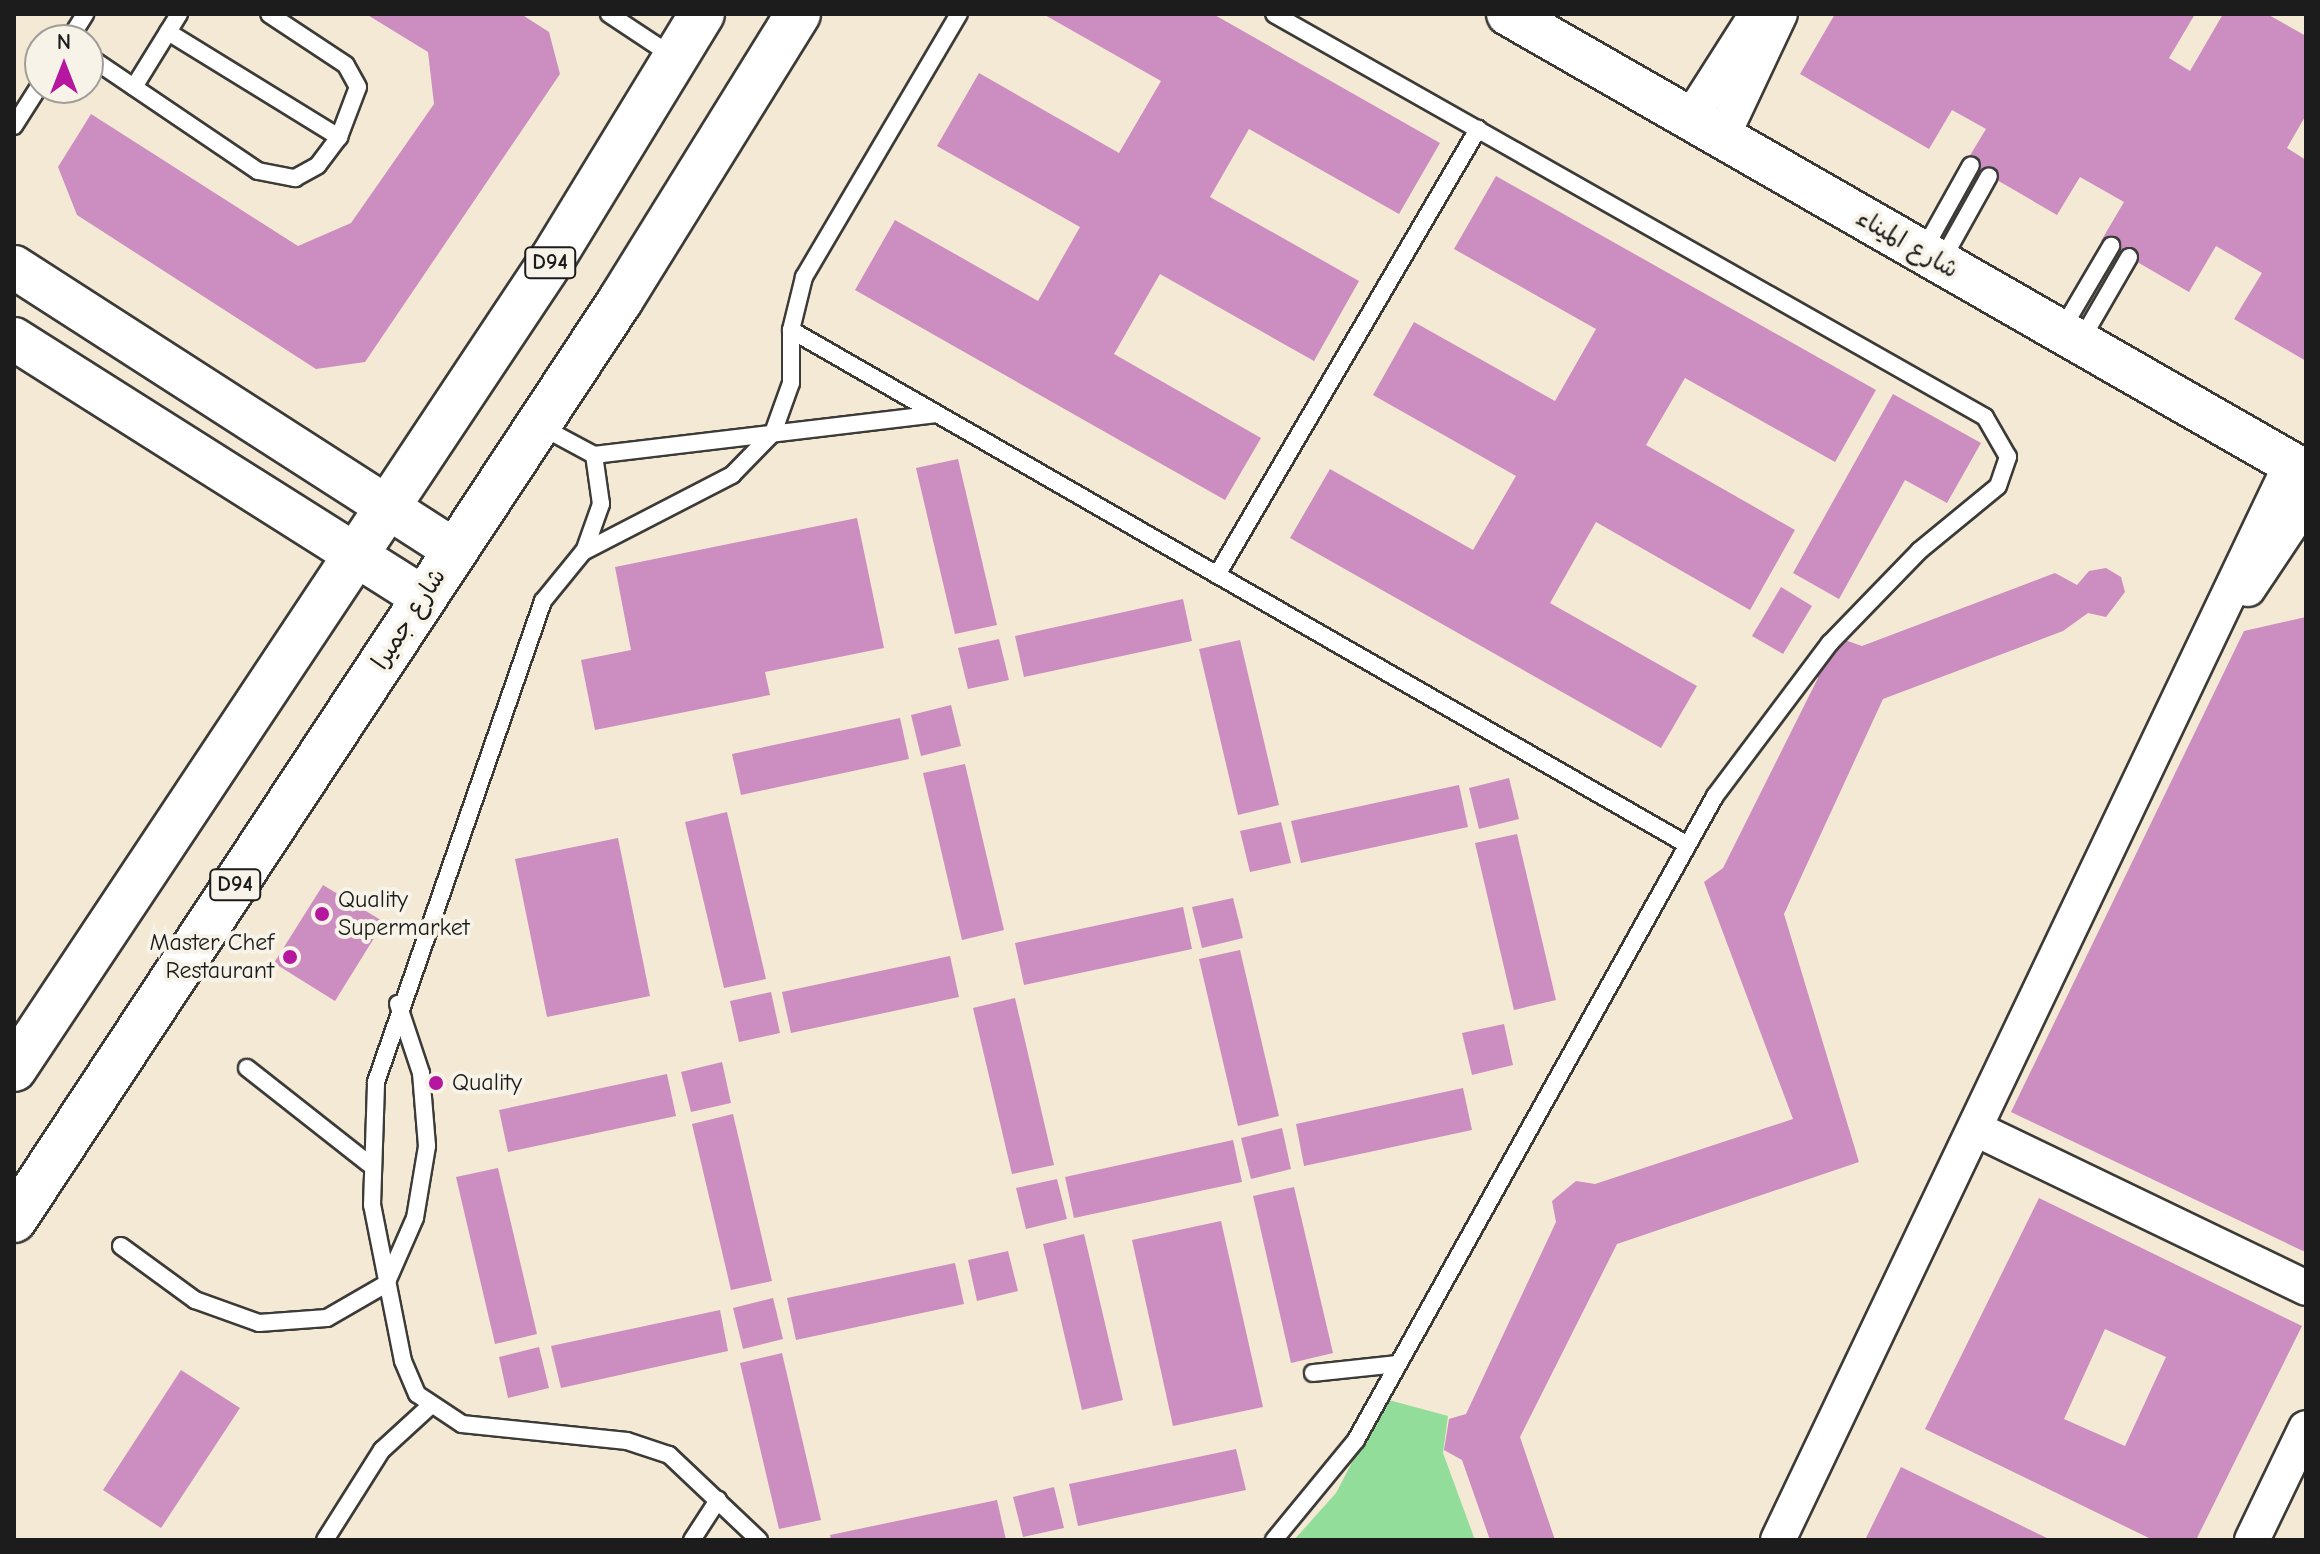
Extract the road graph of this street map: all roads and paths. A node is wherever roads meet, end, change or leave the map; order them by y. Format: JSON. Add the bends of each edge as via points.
{"nodes":[{"id":1,"x":179,"y":14,"type":"edge"},
{"id":2,"x":269,"y":14,"type":"edge"},
{"id":3,"x":609,"y":14,"type":"edge"},
{"id":4,"x":702,"y":14,"type":"edge"},
{"id":5,"x":798,"y":14,"type":"edge"},
{"id":6,"x":959,"y":14,"type":"edge"},
{"id":7,"x":1274,"y":14,"type":"edge"},
{"id":8,"x":1508,"y":14,"type":"edge"},
{"id":9,"x":1757,"y":14,"type":"edge"},
{"id":10,"x":1780,"y":14,"type":"edge"},
{"id":11,"x":168,"y":32,"type":"junction"},
{"id":12,"x":675,"y":58,"type":"junction"},
{"id":13,"x":104,"y":67,"type":"edge"},
{"id":14,"x":134,"y":87,"type":"junction"},
{"id":15,"x":28,"y":104,"type":"edge"},
{"id":16,"x":14,"y":126,"type":"edge"},
{"id":17,"x":1706,"y":128,"type":"junction"},
{"id":18,"x":1478,"y":129,"type":"junction"},
{"id":19,"x":339,"y":137,"type":"junction"},
{"id":20,"x":1971,"y":165,"type":"dead end"},
{"id":21,"x":1989,"y":176,"type":"dead end"},
{"id":22,"x":2111,"y":246,"type":"dead end"},
{"id":23,"x":2129,"y":257,"type":"dead end"},
{"id":24,"x":1932,"y":258,"type":"junction"},
{"id":25,"x":14,"y":267,"type":"edge"},
{"id":26,"x":791,"y":330,"type":"junction"},
{"id":27,"x":2070,"y":338,"type":"junction"},
{"id":28,"x":14,"y":339,"type":"edge"},
{"id":29,"x":937,"y":414,"type":"junction"},
{"id":30,"x":538,"y":425,"type":"junction"},
{"id":31,"x":773,"y":433,"type":"junction"},
{"id":32,"x":594,"y":455,"type":"junction"},
{"id":33,"x":2301,"y":461,"type":"edge"},
{"id":34,"x":2306,"y":502,"type":"edge"},
{"id":35,"x":389,"y":506,"type":"junction"},
{"id":36,"x":454,"y":550,"type":"junction"},
{"id":37,"x":583,"y":552,"type":"junction"},
{"id":38,"x":356,"y":554,"type":"junction"},
{"id":39,"x":1217,"y":575,"type":"junction"},
{"id":40,"x":422,"y":597,"type":"junction"},
{"id":41,"x":2215,"y":634,"type":"junction"},
{"id":42,"x":1686,"y":844,"type":"junction"},
{"id":43,"x":398,"y":1004,"type":"junction"},
{"id":44,"x":247,"y":1068,"type":"dead end"},
{"id":45,"x":14,"y":1069,"type":"edge"},
{"id":46,"x":1976,"y":1129,"type":"junction"},
{"id":47,"x":369,"y":1164,"type":"junction"},
{"id":48,"x":14,"y":1220,"type":"edge"},
{"id":49,"x":121,"y":1246,"type":"dead end"},
{"id":50,"x":386,"y":1284,"type":"junction"},
{"id":51,"x":2306,"y":1288,"type":"edge"},
{"id":52,"x":1397,"y":1364,"type":"junction"},
{"id":53,"x":1313,"y":1373,"type":"dead end"},
{"id":54,"x":429,"y":1407,"type":"junction"},
{"id":55,"x":2306,"y":1428,"type":"edge"},
{"id":56,"x":718,"y":1500,"type":"junction"},
{"id":57,"x":325,"y":1540,"type":"edge"},
{"id":58,"x":692,"y":1540,"type":"edge"},
{"id":59,"x":759,"y":1540,"type":"edge"},
{"id":60,"x":1274,"y":1540,"type":"edge"},
{"id":61,"x":1778,"y":1540,"type":"edge"},
{"id":62,"x":2252,"y":1540,"type":"edge"}],
"edges":[{"from":1,"to":11,"type":"lane"},
{"from":2,"to":19,"type":"lane","via":[[354,76],[358,99]]},
{"from":3,"to":12,"type":"lane"},
{"from":4,"to":12,"type":"main road","number":"D94"},
{"from":5,"to":30,"type":"main road","name":"شارع جميرا","number":"D94"},
{"from":6,"to":26,"type":"lane","via":[[817,252]]},
{"from":7,"to":18,"type":"lane"},
{"from":8,"to":17,"type":"street","name":"شارع الميناء"},
{"from":9,"to":17,"type":"street"},
{"from":10,"to":17,"type":"street"},
{"from":11,"to":14,"type":"lane"},
{"from":11,"to":19,"type":"lane"},
{"from":12,"to":35,"type":"main road","number":"D94"},
{"from":13,"to":14,"type":"lane"},
{"from":14,"to":19,"type":"lane","via":[[270,177],[308,173]]},
{"from":15,"to":16,"type":"lane"},
{"from":17,"to":24,"type":"street","name":"شارع الميناء"},
{"from":18,"to":39,"type":"lane"},
{"from":18,"to":42,"type":"lane","via":[[1985,417],[2005,441],[1998,486],[1919,551],[1830,643],[1751,743]]},
{"from":20,"to":24,"type":"lane"},
{"from":21,"to":24,"type":"lane"},
{"from":22,"to":27,"type":"lane"},
{"from":23,"to":27,"type":"lane"},
{"from":24,"to":27,"type":"street","name":"شارع الميناء"},
{"from":25,"to":35,"type":"street"},
{"from":26,"to":29,"type":"lane"},
{"from":26,"to":31,"type":"lane","via":[[791,383]]},
{"from":27,"to":33,"type":"street","name":"شارع الميناء"},
{"from":28,"to":38,"type":"street"},
{"from":29,"to":31,"type":"lane"},
{"from":29,"to":39,"type":"lane"},
{"from":30,"to":32,"type":"lane"},
{"from":30,"to":36,"type":"main road","name":"شارع جميرا","number":"D94"},
{"from":31,"to":32,"type":"lane"},
{"from":31,"to":37,"type":"lane","via":[[732,475]]},
{"from":32,"to":37,"type":"lane","via":[[601,504]]},
{"from":33,"to":41,"type":"street"},
{"from":34,"to":41,"type":"street"},
{"from":35,"to":36,"type":"street"},
{"from":35,"to":38,"type":"main road","number":"D94"},
{"from":36,"to":40,"type":"main road","name":"شارع جميرا","number":"D94"},
{"from":37,"to":43,"type":"lane","via":[[543,601],[529,631]]},
{"from":38,"to":40,"type":"street"},
{"from":38,"to":45,"type":"main road","number":"D94"},
{"from":39,"to":42,"type":"lane"},
{"from":40,"to":48,"type":"main road","name":"شارع جميرا","number":"D94"},
{"from":41,"to":46,"type":"street"},
{"from":42,"to":52,"type":"lane"},
{"from":43,"to":47,"type":"lane","via":[[376,1082]]},
{"from":43,"to":50,"type":"lane","via":[[421,1073],[427,1146],[415,1218]]},
{"from":44,"to":47,"type":"lane"},
{"from":46,"to":51,"type":"street"},
{"from":46,"to":61,"type":"street"},
{"from":47,"to":50,"type":"lane"},
{"from":49,"to":50,"type":"lane","via":[[195,1300],[259,1323],[327,1318]]},
{"from":50,"to":54,"type":"lane","via":[[408,1379]]},
{"from":52,"to":53,"type":"lane"},
{"from":52,"to":60,"type":"lane","via":[[1331,1477]]},
{"from":54,"to":56,"type":"lane","via":[[462,1424],[649,1447],[688,1467]]},
{"from":54,"to":57,"type":"lane","via":[[382,1450]]},
{"from":55,"to":62,"type":"street"},
{"from":56,"to":58,"type":"lane"},
{"from":56,"to":59,"type":"lane"}]}
